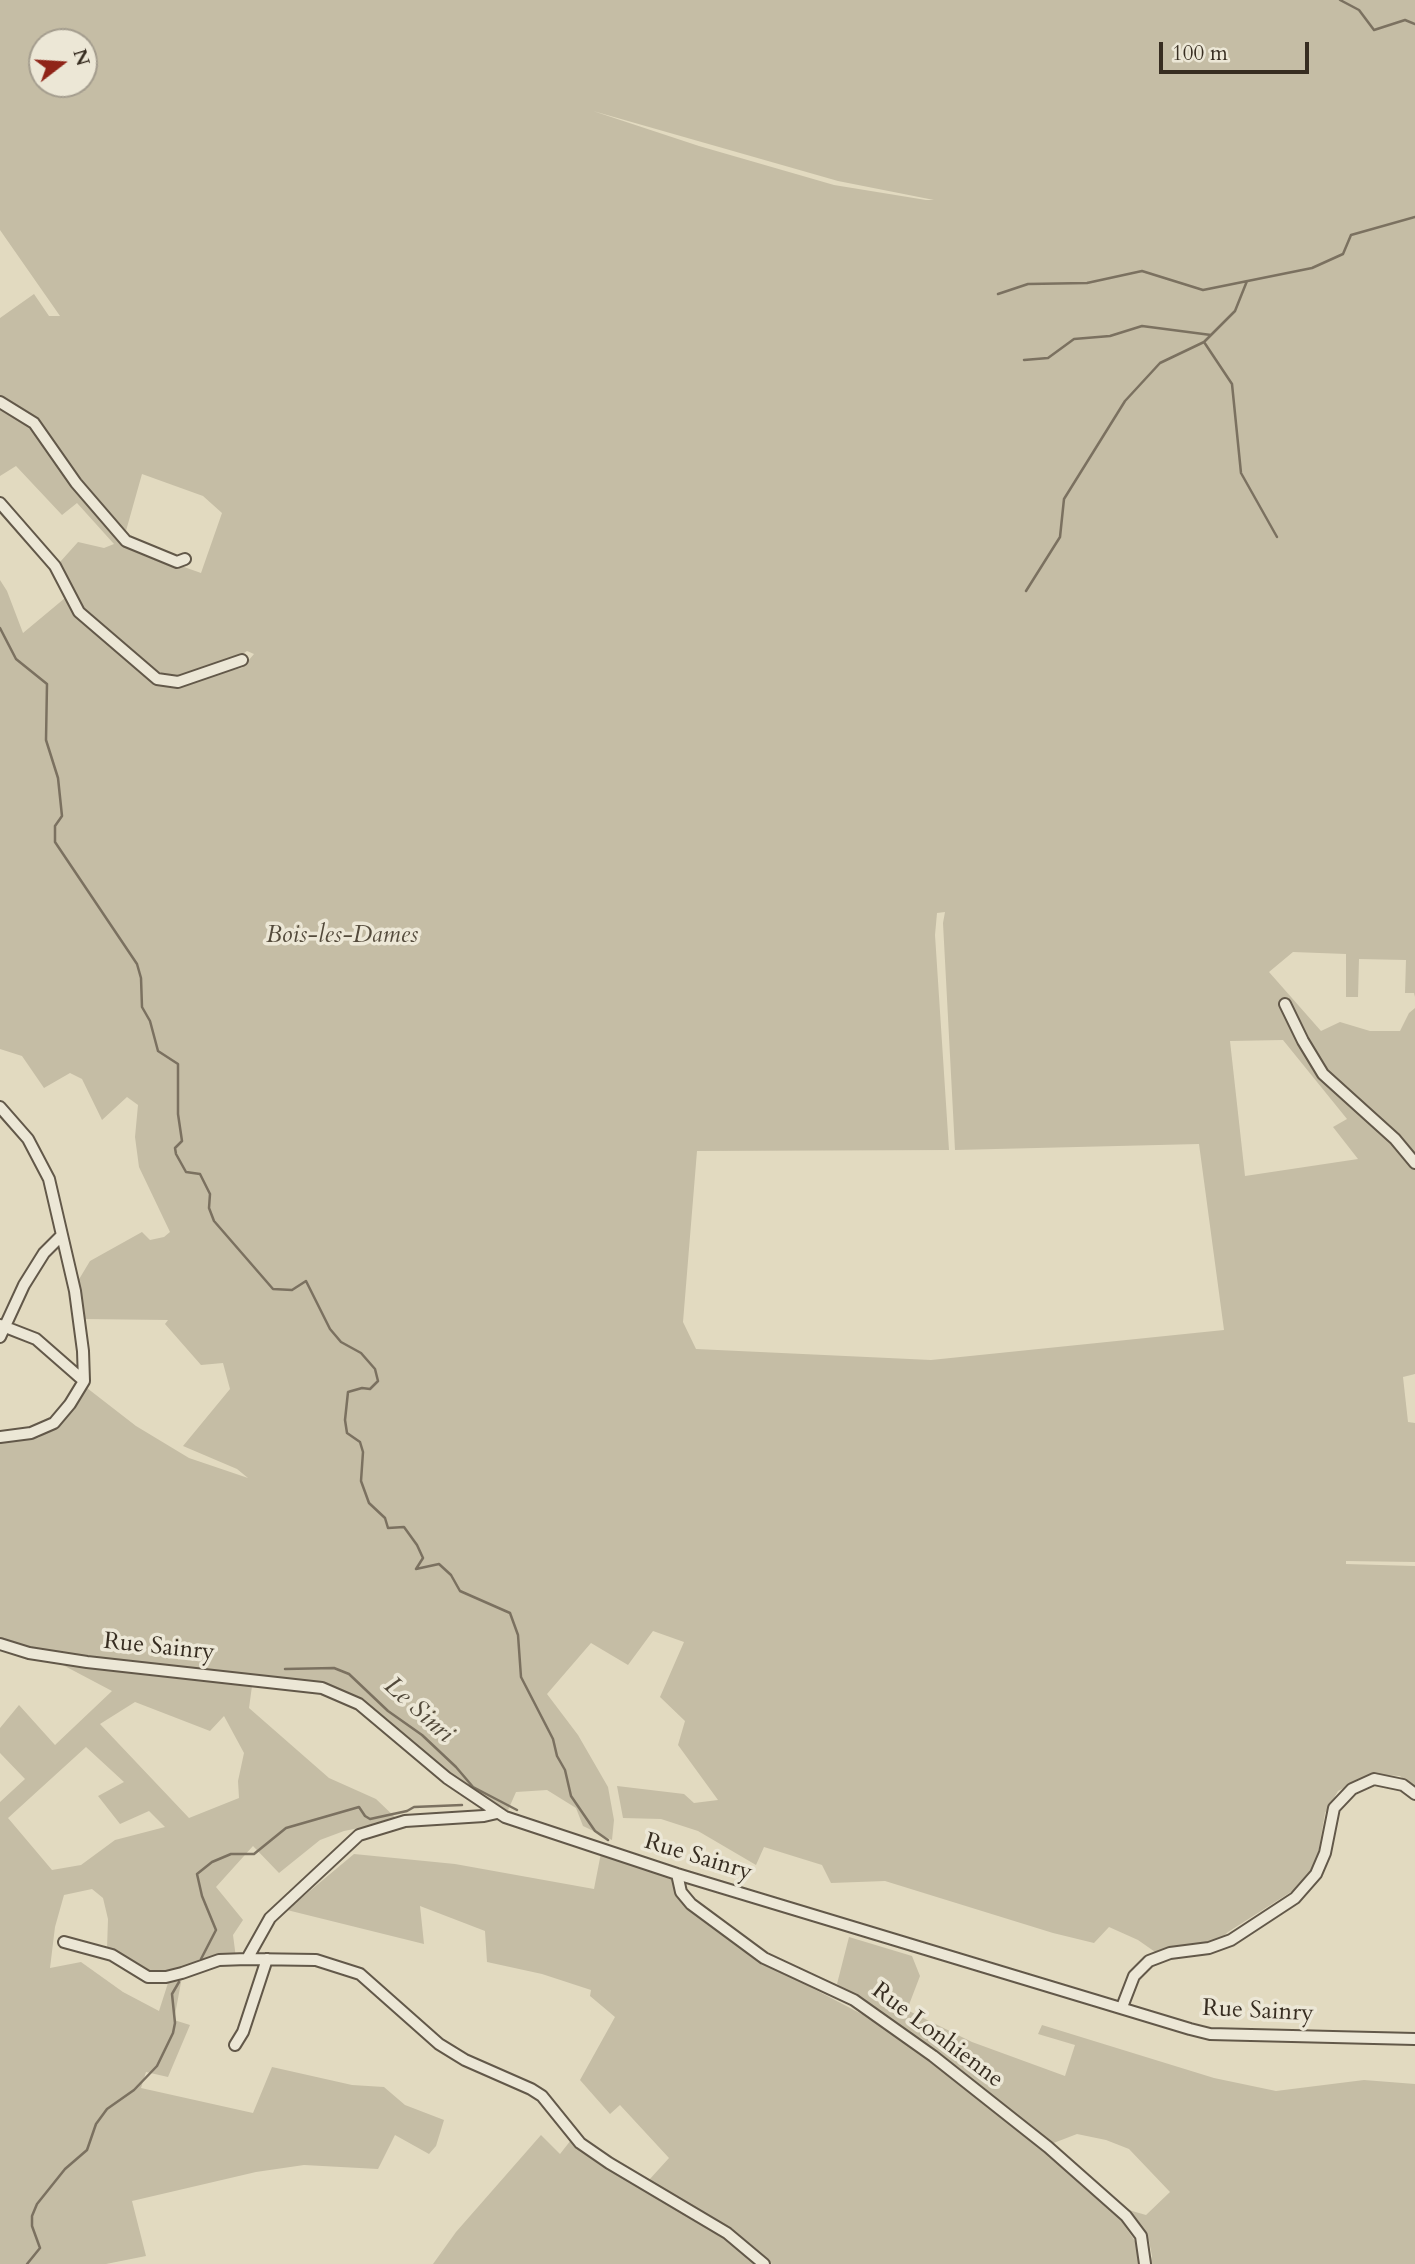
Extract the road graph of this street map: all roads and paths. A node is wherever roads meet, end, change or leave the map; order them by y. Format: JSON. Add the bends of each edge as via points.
{"nodes":[{"id":1,"x":0,"y":402,"type":"edge"},
{"id":2,"x":0,"y":503,"type":"edge"},
{"id":3,"x":184,"y":559,"type":"dead end"},
{"id":4,"x":242,"y":660,"type":"dead end"},
{"id":5,"x":1285,"y":1004,"type":"dead end"},
{"id":6,"x":0,"y":1107,"type":"edge"},
{"id":7,"x":1415,"y":1163,"type":"edge"},
{"id":8,"x":62,"y":1235,"type":"junction"},
{"id":9,"x":3,"y":1326,"type":"edge"},
{"id":10,"x":0,"y":1337,"type":"edge"},
{"id":11,"x":84,"y":1381,"type":"junction"},
{"id":12,"x":0,"y":1437,"type":"edge"},
{"id":13,"x":0,"y":1644,"type":"edge"},
{"id":14,"x":1415,"y":1794,"type":"edge"},
{"id":15,"x":497,"y":1813,"type":"junction"},
{"id":16,"x":677,"y":1874,"type":"junction"},
{"id":17,"x":64,"y":1942,"type":"dead end"},
{"id":18,"x":247,"y":1959,"type":"junction"},
{"id":19,"x":267,"y":1959,"type":"junction"},
{"id":20,"x":1122,"y":2007,"type":"junction"},
{"id":21,"x":1415,"y":2039,"type":"edge"},
{"id":22,"x":235,"y":2045,"type":"dead end"},
{"id":23,"x":764,"y":2264,"type":"edge"},
{"id":24,"x":1145,"y":2264,"type":"edge"}],
"edges":[{"from":1,"to":3,"type":"street","via":[[34,423],[76,483],[126,541],[177,562]]},
{"from":2,"to":4,"type":"street","via":[[55,566],[79,612],[157,679],[178,682]]},
{"from":5,"to":7,"type":"street","via":[[1323,1074]]},
{"from":6,"to":8,"type":"street","via":[[29,1139],[44,1166]]},
{"from":8,"to":9,"type":"street","via":[[44,1253]]},
{"from":8,"to":11,"type":"street","via":[[75,1291]]},
{"from":9,"to":10,"type":"street"},
{"from":9,"to":11,"type":"street","via":[[36,1339]]},
{"from":11,"to":12,"type":"street","via":[[54,1423],[31,1433]]},
{"from":13,"to":15,"type":"street","name":"Rue Sainry","via":[[87,1662],[321,1688],[359,1704],[446,1778]]},
{"from":14,"to":20,"type":"street","via":[[1403,1785],[1374,1779],[1352,1789],[1334,1808],[1316,1874],[1295,1898],[1231,1940],[1149,1961],[1134,1976]]},
{"from":15,"to":16,"type":"street","name":"Rue Sainry"},
{"from":15,"to":18,"type":"street","via":[[405,1821],[359,1835],[270,1918]]},
{"from":16,"to":20,"type":"street","name":"Rue Sainry"},
{"from":16,"to":24,"type":"street","name":"Rue Lonhienne","via":[[681,1892],[711,1920],[764,1958],[874,2013],[1048,2147],[1126,2216],[1141,2236]]},
{"from":17,"to":18,"type":"street","via":[[112,1955],[148,1977],[166,1977],[219,1960]]},
{"from":18,"to":19,"type":"street"},
{"from":19,"to":22,"type":"street"},
{"from":19,"to":23,"type":"street","via":[[316,1960],[360,1974],[439,2044],[542,2096],[580,2143],[727,2233]]},
{"from":20,"to":21,"type":"street","name":"Rue Sainry","via":[[1210,2034]]}]}
